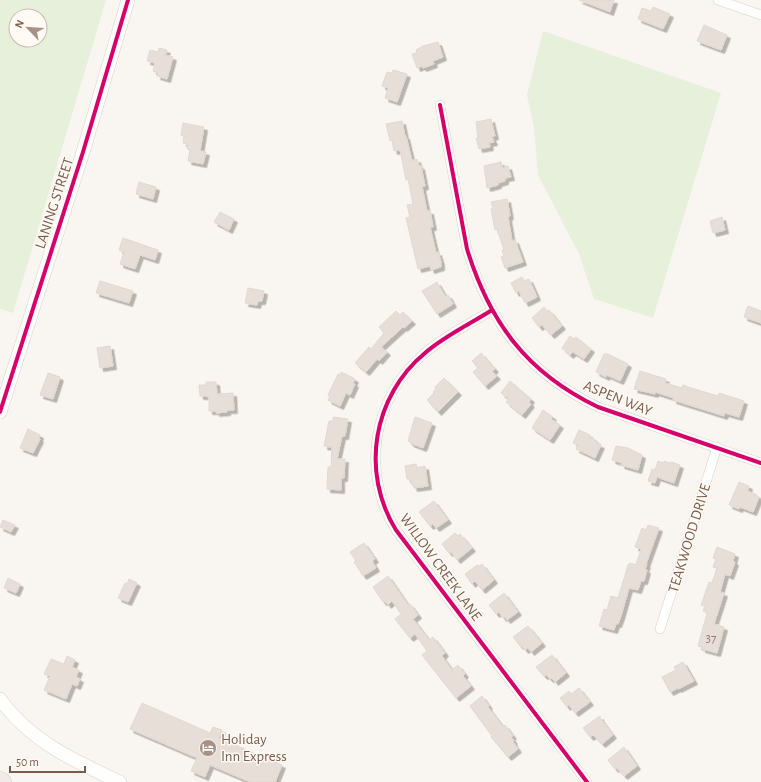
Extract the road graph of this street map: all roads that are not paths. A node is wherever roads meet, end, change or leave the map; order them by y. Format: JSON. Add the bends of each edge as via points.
{"nodes":[{"id":1,"x":128,"y":0,"type":"edge"},
{"id":2,"x":718,"y":0,"type":"edge"},
{"id":3,"x":761,"y":16,"type":"edge"},
{"id":4,"x":440,"y":105,"type":"dead end"},
{"id":5,"x":492,"y":310,"type":"junction"},
{"id":6,"x":0,"y":412,"type":"edge"},
{"id":7,"x":717,"y":447,"type":"junction"},
{"id":8,"x":761,"y":463,"type":"edge"},
{"id":9,"x":660,"y":628,"type":"dead end"},
{"id":10,"x":0,"y":699,"type":"edge"},
{"id":11,"x":0,"y":780,"type":"edge"},
{"id":12,"x":3,"y":782,"type":"edge"},
{"id":13,"x":120,"y":782,"type":"edge"},
{"id":14,"x":587,"y":782,"type":"edge"}],
"edges":[{"from":1,"to":6,"type":"street","name":"LANING STREET","via":[[83,152]]},
{"from":2,"to":3,"type":"street"},
{"from":4,"to":5,"type":"street","name":"ASPEN WAY","via":[[467,249],[480,286]]},
{"from":5,"to":7,"type":"street","name":"ASPEN WAY","via":[[508,335],[529,360],[544,374],[574,394],[598,407]]},
{"from":5,"to":14,"type":"street","name":"WILLOW CREEK LANE","via":[[430,348],[401,379],[379,426],[376,450],[378,482],[386,509],[399,533]]},
{"from":7,"to":8,"type":"street","name":"ASPEN WAY"},
{"from":7,"to":9,"type":"street","name":"TEAKWOOD DRIVE"},
{"from":10,"to":13,"type":"street","via":[[31,731],[52,748]]},
{"from":11,"to":12,"type":"highway"}]}
